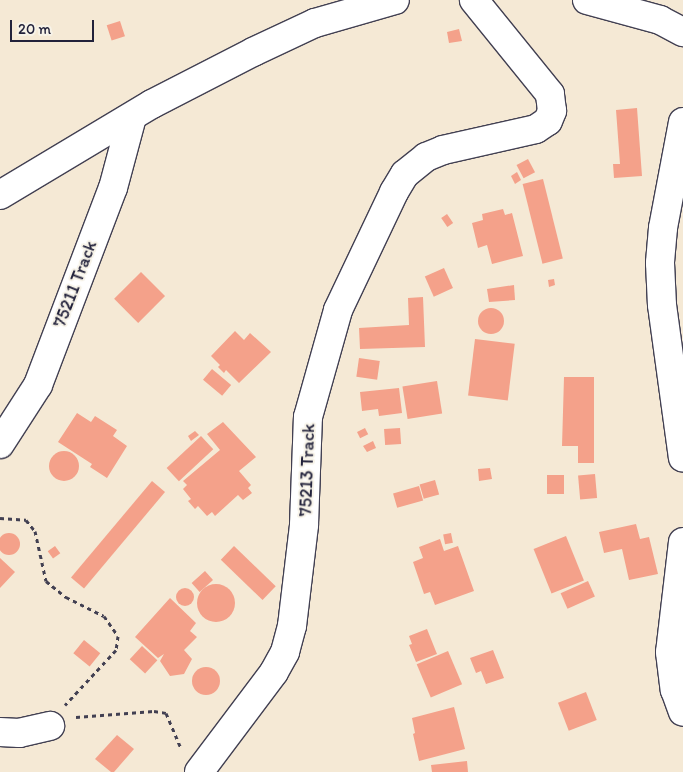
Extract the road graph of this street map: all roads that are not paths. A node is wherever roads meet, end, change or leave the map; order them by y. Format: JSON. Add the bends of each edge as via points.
{"nodes":[{"id":1,"x":395,"y":0,"type":"edge"},
{"id":2,"x":474,"y":0,"type":"edge"},
{"id":3,"x":588,"y":0,"type":"edge"},
{"id":4,"x":665,"y":17,"type":"edge"},
{"id":5,"x":132,"y":117,"type":"junction"},
{"id":6,"x":683,"y":122,"type":"edge"},
{"id":7,"x":0,"y":195,"type":"edge"},
{"id":8,"x":0,"y":444,"type":"edge"},
{"id":9,"x":683,"y":458,"type":"edge"},
{"id":10,"x":683,"y":542,"type":"edge"},
{"id":11,"x":683,"y":712,"type":"edge"},
{"id":12,"x":50,"y":726,"type":"road end"},
{"id":13,"x":0,"y":732,"type":"edge"},
{"id":14,"x":191,"y":764,"type":"edge"}],
"edges":[{"from":1,"to":5,"type":"street","via":[[315,23],[253,52]]},
{"from":2,"to":14,"type":"street","name":"75213 Track","via":[[550,94],[552,111],[548,121],[536,129],[443,150],[417,163],[405,174],[394,192],[338,310],[308,417],[304,525],[292,626],[285,652],[274,672]]},
{"from":3,"to":4,"type":"street"},
{"from":5,"to":7,"type":"street"},
{"from":5,"to":8,"type":"street","name":"75211 Track","via":[[113,188],[38,384]]},
{"from":6,"to":9,"type":"street","via":[[663,228],[660,263],[662,305]]},
{"from":10,"to":11,"type":"street","via":[[670,652],[675,690]]},
{"from":12,"to":13,"type":"street","via":[[19,733]]}]}
